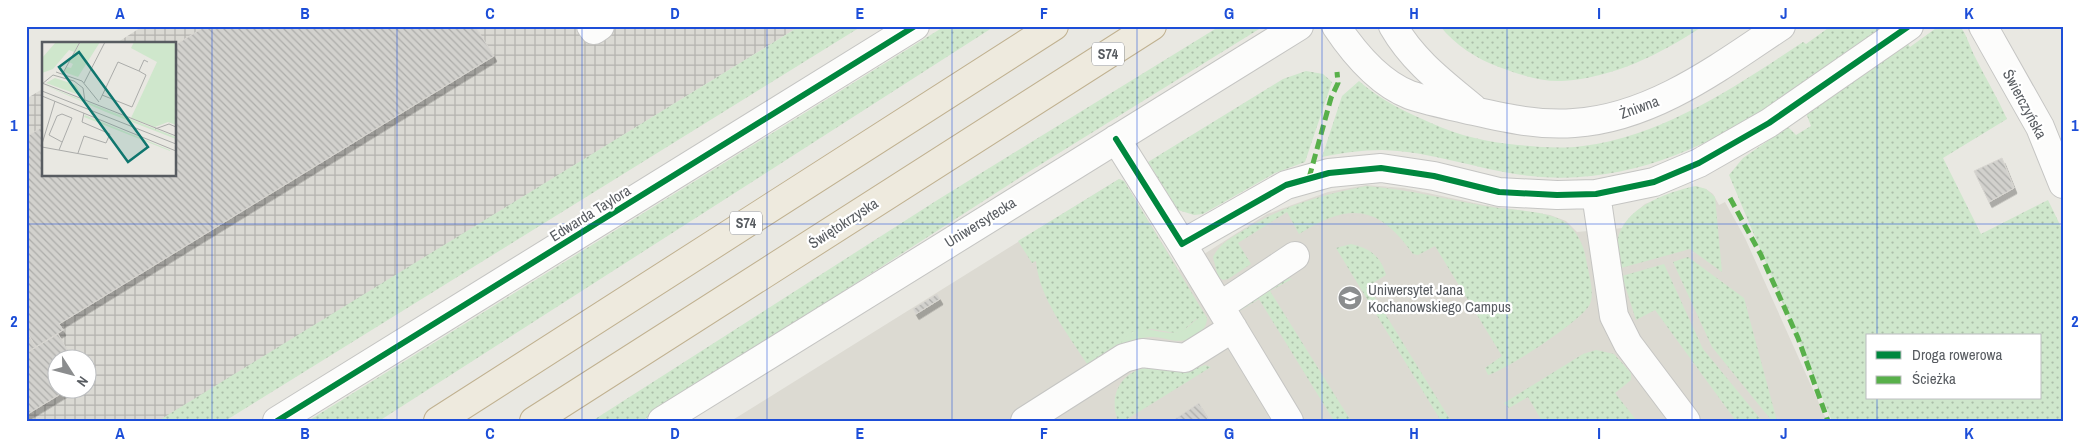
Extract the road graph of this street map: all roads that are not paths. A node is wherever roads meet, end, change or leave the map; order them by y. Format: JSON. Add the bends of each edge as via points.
{"nodes":[{"id":1,"x":592,"y":26,"type":"edge"},
{"id":2,"x":600,"y":26,"type":"edge"},
{"id":3,"x":915,"y":26,"type":"edge"},
{"id":4,"x":1054,"y":26,"type":"edge"},
{"id":5,"x":1152,"y":26,"type":"edge"},
{"id":6,"x":1300,"y":26,"type":"edge"},
{"id":7,"x":1336,"y":26,"type":"edge"},
{"id":8,"x":1394,"y":26,"type":"edge"},
{"id":9,"x":1781,"y":26,"type":"edge"},
{"id":10,"x":1909,"y":26,"type":"edge"},
{"id":11,"x":1983,"y":26,"type":"edge"},
{"id":12,"x":1478,"y":112,"type":"junction"},
{"id":13,"x":1116,"y":139,"type":"junction"},
{"id":14,"x":2063,"y":184,"type":"edge"},
{"id":15,"x":1596,"y":194,"type":"junction"},
{"id":16,"x":1182,"y":244,"type":"junction"},
{"id":17,"x":1295,"y":256,"type":"dead end"},
{"id":18,"x":1226,"y":317,"type":"junction"},
{"id":19,"x":277,"y":421,"type":"edge"},
{"id":20,"x":438,"y":421,"type":"edge"},
{"id":21,"x":534,"y":421,"type":"edge"},
{"id":22,"x":662,"y":421,"type":"edge"},
{"id":23,"x":1025,"y":421,"type":"edge"},
{"id":24,"x":1290,"y":421,"type":"edge"},
{"id":25,"x":1686,"y":421,"type":"edge"}],
"edges":[{"from":1,"to":2,"type":"street","via":[[594,30]]},
{"from":3,"to":19,"type":"street","name":"Edwarda Taylora"},
{"from":4,"to":20,"type":"highway","number":"S74"},
{"from":5,"to":21,"type":"highway","name":"Świętokrzyska","number":"S74"},
{"from":6,"to":13,"type":"street","name":"Uniwersytecka"},
{"from":7,"to":12,"type":"street","name":"Żniwna","via":[[1351,49],[1372,70],[1408,94]]},
{"from":8,"to":12,"type":"street","name":"Żniwna","via":[[1425,69]]},
{"from":9,"to":12,"type":"street","name":"Żniwna","via":[[1676,93],[1620,115],[1595,121],[1550,123]]},
{"from":10,"to":15,"type":"street","via":[[1769,123],[1699,163],[1654,182]]},
{"from":11,"to":14,"type":"street","name":"Świerczyńska","via":[[2040,127]]},
{"from":13,"to":16,"type":"street"},
{"from":13,"to":22,"type":"street","name":"Uniwersytecka"},
{"from":15,"to":16,"type":"street","via":[[1499,192],[1434,176],[1381,168],[1330,173],[1286,185]]},
{"from":15,"to":25,"type":"street","via":[[1614,316],[1628,344]]},
{"from":16,"to":18,"type":"street"},
{"from":17,"to":18,"type":"street"},
{"from":18,"to":23,"type":"street","via":[[1185,358],[1142,353],[1124,358]]},
{"from":18,"to":24,"type":"street"}]}
